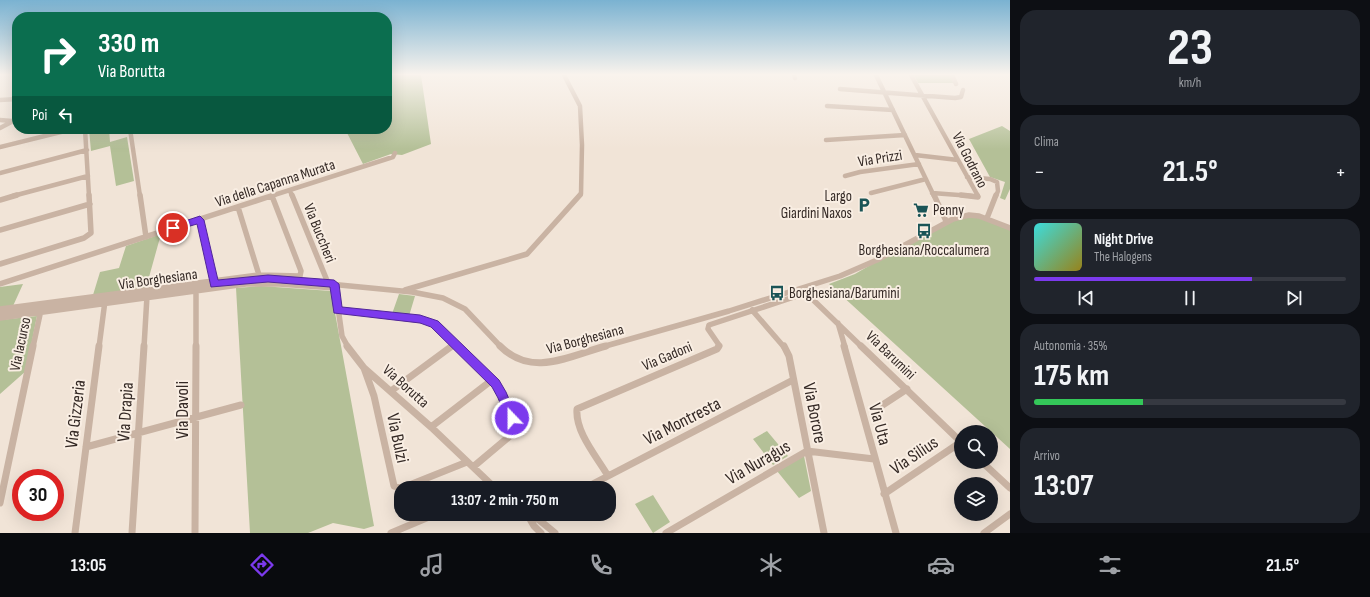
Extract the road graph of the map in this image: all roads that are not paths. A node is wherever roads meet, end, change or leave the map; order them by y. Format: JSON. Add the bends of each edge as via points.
{"nodes":[{"id":1,"x":577,"y":100,"type":"edge"},
{"id":2,"x":888,"y":100,"type":"edge"},
{"id":3,"x":925,"y":100,"type":"edge"},
{"id":4,"x":827,"y":106,"type":"dead end"},
{"id":5,"x":893,"y":110,"type":"junction"},
{"id":6,"x":0,"y":120,"type":"edge"},
{"id":7,"x":12,"y":121,"type":"joint"},
{"id":8,"x":12,"y":123,"type":"edge"},
{"id":9,"x":5,"y":125,"type":"junction"},
{"id":10,"x":0,"y":128,"type":"edge"},
{"id":11,"x":53,"y":134,"type":"edge"},
{"id":12,"x":85,"y":134,"type":"edge"},
{"id":13,"x":131,"y":134,"type":"edge"},
{"id":14,"x":905,"y":135,"type":"junction"},
{"id":15,"x":826,"y":140,"type":"dead end"},
{"id":16,"x":0,"y":147,"type":"edge"},
{"id":17,"x":87,"y":150,"type":"junction"},
{"id":18,"x":395,"y":153,"type":"dead end"},
{"id":19,"x":915,"y":155,"type":"junction"},
{"id":20,"x":958,"y":160,"type":"junction"},
{"id":21,"x":919,"y":164,"type":"junction"},
{"id":22,"x":0,"y":173,"type":"edge"},
{"id":23,"x":88,"y":176,"type":"junction"},
{"id":24,"x":845,"y":176,"type":"dead end"},
{"id":25,"x":967,"y":177,"type":"junction"},
{"id":26,"x":926,"y":179,"type":"junction"},
{"id":27,"x":290,"y":191,"type":"junction"},
{"id":28,"x":871,"y":193,"type":"dead end"},
{"id":29,"x":932,"y":193,"type":"junction"},
{"id":30,"x":272,"y":196,"type":"junction"},
{"id":31,"x":0,"y":200,"type":"edge"},
{"id":32,"x":90,"y":204,"type":"junction"},
{"id":33,"x":238,"y":207,"type":"junction"},
{"id":34,"x":987,"y":218,"type":"junction"},
{"id":35,"x":200,"y":220,"type":"junction"},
{"id":36,"x":946,"y":221,"type":"junction"},
{"id":37,"x":1010,"y":228,"type":"edge"},
{"id":38,"x":0,"y":230,"type":"edge"},
{"id":39,"x":146,"y":237,"type":"junction"},
{"id":40,"x":0,"y":264,"type":"edge"},
{"id":41,"x":259,"y":275,"type":"junction"},
{"id":42,"x":214,"y":282,"type":"junction"},
{"id":43,"x":246,"y":282,"type":"junction"},
{"id":44,"x":0,"y":284,"type":"edge"},
{"id":45,"x":333,"y":285,"type":"junction"},
{"id":46,"x":196,"y":289,"type":"junction"},
{"id":47,"x":402,"y":291,"type":"junction"},
{"id":48,"x":804,"y":291,"type":"junction"},
{"id":49,"x":147,"y":296,"type":"junction"},
{"id":50,"x":105,"y":302,"type":"junction"},
{"id":51,"x":0,"y":309,"type":"edge"},
{"id":52,"x":41,"y":310,"type":"junction"},
{"id":53,"x":338,"y":310,"type":"junction"},
{"id":54,"x":752,"y":310,"type":"junction"},
{"id":55,"x":0,"y":314,"type":"edge"},
{"id":56,"x":0,"y":318,"type":"edge"},
{"id":57,"x":838,"y":323,"type":"junction"},
{"id":58,"x":455,"y":344,"type":"junction"},
{"id":59,"x":364,"y":368,"type":"junction"},
{"id":60,"x":492,"y":380,"type":"junction"},
{"id":61,"x":793,"y":380,"type":"junction"},
{"id":62,"x":907,"y":389,"type":"junction"},
{"id":63,"x":391,"y":391,"type":"junction"},
{"id":64,"x":241,"y":405,"type":"dead end"},
{"id":65,"x":878,"y":408,"type":"dead end"},
{"id":66,"x":197,"y":417,"type":"junction"},
{"id":67,"x":431,"y":427,"type":"junction"},
{"id":68,"x":139,"y":433,"type":"junction"},
{"id":69,"x":954,"y":435,"type":"edge"},
{"id":70,"x":86,"y":447,"type":"junction"},
{"id":71,"x":954,"y":447,"type":"edge"},
{"id":72,"x":807,"y":451,"type":"junction"},
{"id":73,"x":874,"y":459,"type":"junction"},
{"id":74,"x":467,"y":462,"type":"junction"},
{"id":75,"x":473,"y":467,"type":"junction"},
{"id":76,"x":990,"y":469,"type":"edge"},
{"id":77,"x":608,"y":476,"type":"junction"},
{"id":78,"x":488,"y":481,"type":"edge"},
{"id":79,"x":598,"y":481,"type":"edge"},
{"id":80,"x":1010,"y":488,"type":"edge"},
{"id":81,"x":884,"y":494,"type":"junction"},
{"id":82,"x":0,"y":503,"type":"edge"},
{"id":83,"x":1010,"y":514,"type":"edge"},
{"id":84,"x":419,"y":521,"type":"edge"},
{"id":85,"x":533,"y":521,"type":"edge"},
{"id":86,"x":540,"y":521,"type":"edge"},
{"id":87,"x":75,"y":533,"type":"edge"},
{"id":88,"x":132,"y":533,"type":"edge"},
{"id":89,"x":195,"y":533,"type":"edge"},
{"id":90,"x":391,"y":533,"type":"edge"},
{"id":91,"x":541,"y":533,"type":"edge"},
{"id":92,"x":555,"y":533,"type":"edge"},
{"id":93,"x":666,"y":533,"type":"edge"},
{"id":94,"x":824,"y":533,"type":"edge"},
{"id":95,"x":896,"y":533,"type":"edge"},
{"id":96,"x":984,"y":533,"type":"edge"}],
"edges":[{"from":1,"to":47,"type":"street","via":[[580,106],[582,145],[581,194],[527,254]]},
{"from":2,"to":5,"type":"street"},
{"from":3,"to":20,"type":"street","name":"Via Godrano"},
{"from":4,"to":5,"type":"street"},
{"from":5,"to":14,"type":"street"},
{"from":6,"to":7,"type":"street"},
{"from":7,"to":9,"type":"street"},
{"from":8,"to":9,"type":"street"},
{"from":9,"to":10,"type":"street"},
{"from":11,"to":16,"type":"street"},
{"from":12,"to":17,"type":"street"},
{"from":13,"to":39,"type":"street"},
{"from":14,"to":15,"type":"street"},
{"from":14,"to":19,"type":"street"},
{"from":17,"to":22,"type":"street"},
{"from":17,"to":23,"type":"street"},
{"from":18,"to":27,"type":"street","name":"Via della Capanna Murata","via":[[394,157]]},
{"from":19,"to":20,"type":"street"},
{"from":19,"to":21,"type":"street"},
{"from":20,"to":25,"type":"street","name":"Via Godrano"},
{"from":21,"to":24,"type":"street","name":"Via Prizzi"},
{"from":21,"to":26,"type":"street"},
{"from":23,"to":31,"type":"street"},
{"from":23,"to":32,"type":"street"},
{"from":25,"to":29,"type":"street","name":"Via Godrano","via":[[978,197]]},
{"from":25,"to":34,"type":"street","via":[[997,182],[998,191]]},
{"from":26,"to":28,"type":"street"},
{"from":26,"to":29,"type":"street"},
{"from":27,"to":30,"type":"street","name":"Via della Capanna Murata"},
{"from":27,"to":45,"type":"street","name":"Via Buccheri"},
{"from":29,"to":36,"type":"street"},
{"from":30,"to":33,"type":"street","name":"Via della Capanna Murata"},
{"from":30,"to":41,"type":"street","name":"Via Borghesiana","via":[[301,275]]},
{"from":32,"to":38,"type":"street"},
{"from":32,"to":40,"type":"street","via":[[92,231],[89,235]]},
{"from":33,"to":35,"type":"street","name":"Via della Capanna Murata"},
{"from":33,"to":41,"type":"street"},
{"from":34,"to":36,"type":"street","name":"Via Borghesiana","via":[[969,216]]},
{"from":34,"to":37,"type":"street","name":"Via Borghesiana"},
{"from":35,"to":39,"type":"street","name":"Via della Capanna Murata"},
{"from":35,"to":42,"type":"street"},
{"from":36,"to":48,"type":"street","name":"Via Borghesiana","via":[[864,266]]},
{"from":39,"to":44,"type":"street","name":"Via della Capanna Murata"},
{"from":41,"to":42,"type":"street","name":"Via Borghesiana"},
{"from":42,"to":43,"type":"street","name":"Via Borghesiana"},
{"from":42,"to":46,"type":"street","name":"Via Borghesiana"},
{"from":42,"to":51,"type":"street","name":"Via Borghesiana"},
{"from":43,"to":45,"type":"street","name":"Via Borghesiana","via":[[270,278]]},
{"from":43,"to":46,"type":"street","name":"Via Borghesiana"},
{"from":45,"to":47,"type":"street","name":"Via Borghesiana"},
{"from":45,"to":53,"type":"street","name":"Via Borutta"},
{"from":46,"to":49,"type":"street","name":"Via Borghesiana"},
{"from":46,"to":66,"type":"street","name":"Via Davoli"},
{"from":47,"to":48,"type":"street","name":"Via Borghesiana","via":[[435,296],[455,303],[470,314],[509,355],[521,361],[539,364]]},
{"from":48,"to":54,"type":"street","name":"Via Gadoni"},
{"from":48,"to":57,"type":"street","name":"Via Barumini"},
{"from":49,"to":50,"type":"street","name":"Via Borghesiana"},
{"from":49,"to":68,"type":"street","name":"Via Drapia"},
{"from":50,"to":52,"type":"street","name":"Via Borghesiana"},
{"from":50,"to":70,"type":"street","name":"Via Gizzeria"},
{"from":52,"to":55,"type":"street","name":"Via Borghesiana"},
{"from":52,"to":56,"type":"street","name":"Via Borghesiana"},
{"from":52,"to":82,"type":"street","name":"Via Iacurso"},
{"from":53,"to":58,"type":"street","via":[[427,321],[440,327]]},
{"from":53,"to":59,"type":"street","name":"Via Borutta","via":[[345,344]]},
{"from":54,"to":61,"type":"street","name":"Via Borore","via":[[785,347]]},
{"from":54,"to":77,"type":"street","name":"Via Gadoni","via":[[709,325],[708,329],[719,345],[716,350],[577,409],[576,416],[584,434]]},
{"from":57,"to":62,"type":"street","name":"Via Barumini"},
{"from":57,"to":73,"type":"street","name":"Via Uta"},
{"from":58,"to":60,"type":"street"},
{"from":58,"to":63,"type":"street"},
{"from":59,"to":63,"type":"street","name":"Via Borutta"},
{"from":59,"to":74,"type":"street","name":"Via Bulzi","via":[[374,396],[394,486],[402,488]]},
{"from":60,"to":67,"type":"street"},
{"from":60,"to":75,"type":"street","via":[[503,395],[517,430]]},
{"from":61,"to":72,"type":"street","name":"Via Borore"},
{"from":61,"to":77,"type":"street","name":"Via Montresta"},
{"from":62,"to":65,"type":"street"},
{"from":62,"to":69,"type":"street","name":"Via Barumini"},
{"from":63,"to":67,"type":"street","name":"Via Borutta"},
{"from":64,"to":66,"type":"street"},
{"from":66,"to":68,"type":"street"},
{"from":66,"to":89,"type":"street","name":"Via Davoli"},
{"from":67,"to":74,"type":"street","name":"Via Borutta"},
{"from":68,"to":70,"type":"street"},
{"from":68,"to":88,"type":"street","name":"Via Drapia"},
{"from":70,"to":87,"type":"street","name":"Via Gizzeria"},
{"from":71,"to":81,"type":"street","name":"Via Silius"},
{"from":72,"to":73,"type":"street","name":"Via Nuragus"},
{"from":72,"to":93,"type":"street","name":"Via Nuragus"},
{"from":72,"to":94,"type":"street","name":"Via Borore"},
{"from":73,"to":81,"type":"street","name":"Via Uta"},
{"from":74,"to":75,"type":"street","name":"Via Borutta"},
{"from":75,"to":78,"type":"street","name":"Via Borutta"},
{"from":76,"to":80,"type":"street"},
{"from":77,"to":79,"type":"street","name":"Via Montresta"},
{"from":81,"to":95,"type":"street","name":"Via Uta"},
{"from":83,"to":96,"type":"street"},
{"from":84,"to":90,"type":"street"},
{"from":85,"to":91,"type":"street"},
{"from":86,"to":92,"type":"street"}]}
